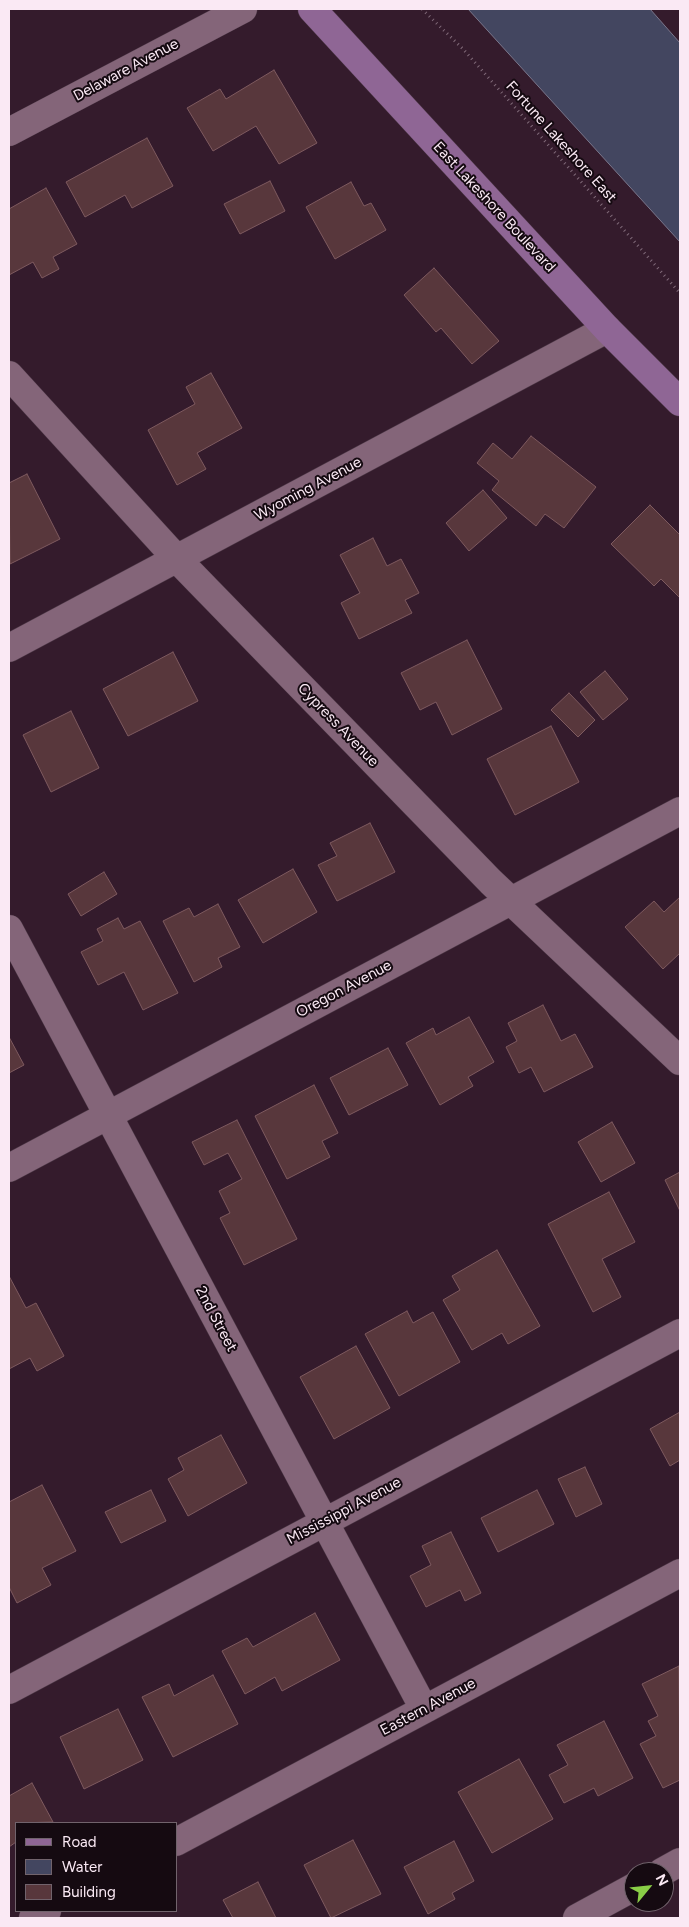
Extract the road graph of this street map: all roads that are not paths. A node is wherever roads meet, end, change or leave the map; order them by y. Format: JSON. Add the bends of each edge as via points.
{"nodes":[{"id":1,"x":243,"y":9,"type":"edge"},
{"id":2,"x":312,"y":9,"type":"edge"},
{"id":3,"x":9,"y":132,"type":"edge"},
{"id":4,"x":607,"y":329,"type":"junction"},
{"id":5,"x":9,"y":375,"type":"edge"},
{"id":6,"x":680,"y":402,"type":"edge"},
{"id":7,"x":177,"y":559,"type":"junction"},
{"id":8,"x":9,"y":648,"type":"edge"},
{"id":9,"x":680,"y":811,"type":"edge"},
{"id":10,"x":512,"y":900,"type":"junction"},
{"id":11,"x":9,"y":928,"type":"edge"},
{"id":12,"x":680,"y":1061,"type":"edge"},
{"id":13,"x":107,"y":1115,"type":"junction"},
{"id":14,"x":9,"y":1168,"type":"edge"},
{"id":15,"x":680,"y":1333,"type":"edge"},
{"id":16,"x":323,"y":1522,"type":"junction"},
{"id":17,"x":680,"y":1573,"type":"edge"},
{"id":18,"x":9,"y":1690,"type":"edge"},
{"id":19,"x":424,"y":1709,"type":"junction"},
{"id":20,"x":178,"y":1841,"type":"edge"},
{"id":21,"x":624,"y":1892,"type":"edge"},
{"id":22,"x":45,"y":1912,"type":"edge"},
{"id":23,"x":32,"y":1918,"type":"edge"},
{"id":24,"x":577,"y":1918,"type":"edge"}],
"edges":[{"from":1,"to":3,"type":"street","name":"Delaware Avenue"},
{"from":2,"to":4,"type":"street","name":"East Lakeshore Boulevard"},
{"from":4,"to":6,"type":"street","name":"East Lakeshore Boulevard"},
{"from":4,"to":7,"type":"street","name":"Wyoming Avenue"},
{"from":5,"to":7,"type":"street","name":"Cypress Avenue"},
{"from":7,"to":8,"type":"street","name":"Wyoming Avenue"},
{"from":7,"to":10,"type":"street","name":"Cypress Avenue"},
{"from":9,"to":10,"type":"street","name":"Oregon Avenue"},
{"from":10,"to":12,"type":"street","name":"Cypress Avenue"},
{"from":10,"to":13,"type":"street","name":"Oregon Avenue"},
{"from":11,"to":13,"type":"street","name":"2nd Street"},
{"from":13,"to":14,"type":"street","name":"Oregon Avenue"},
{"from":13,"to":16,"type":"street","name":"2nd Street"},
{"from":15,"to":16,"type":"street","name":"Mississippi Avenue"},
{"from":16,"to":18,"type":"street","name":"Mississippi Avenue"},
{"from":16,"to":19,"type":"street","name":"2nd Street"},
{"from":17,"to":19,"type":"street","name":"Eastern Avenue"},
{"from":19,"to":20,"type":"street","name":"Eastern Avenue"},
{"from":21,"to":24,"type":"street"},
{"from":22,"to":23,"type":"street"}]}
